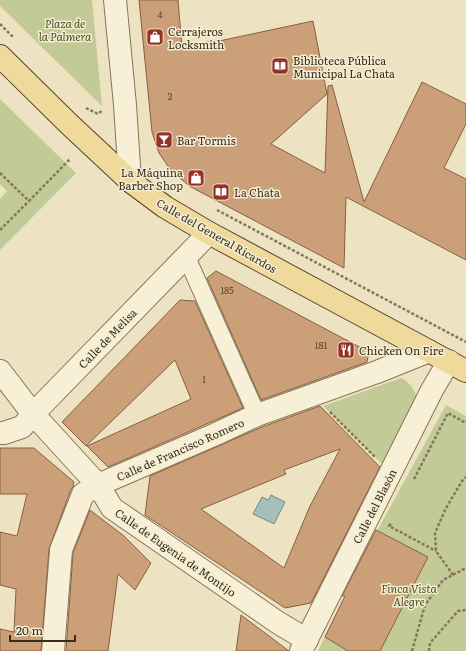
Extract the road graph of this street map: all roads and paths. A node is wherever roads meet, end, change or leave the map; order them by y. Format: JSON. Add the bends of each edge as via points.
{"nodes":[{"id":1,"x":115,"y":0,"type":"edge"},
{"id":2,"x":0,"y":24,"type":"edge"},
{"id":3,"x":17,"y":41,"type":"dead end"},
{"id":4,"x":0,"y":56,"type":"edge"},
{"id":5,"x":108,"y":106,"type":"dead end"},
{"id":6,"x":84,"y":108,"type":"dead end"},
{"id":7,"x":70,"y":159,"type":"dead end"},
{"id":8,"x":0,"y":173,"type":"edge"},
{"id":9,"x":130,"y":181,"type":"junction"},
{"id":10,"x":29,"y":201,"type":"junction"},
{"id":11,"x":217,"y":210,"type":"dead end"},
{"id":12,"x":0,"y":230,"type":"edge"},
{"id":13,"x":209,"y":233,"type":"junction"},
{"id":14,"x":186,"y":256,"type":"junction"},
{"id":15,"x":466,"y":342,"type":"edge"},
{"id":16,"x":429,"y":351,"type":"junction"},
{"id":17,"x":457,"y":366,"type":"edge"},
{"id":18,"x":0,"y":371,"type":"edge"},
{"id":19,"x":328,"y":411,"type":"dead end"},
{"id":20,"x":33,"y":414,"type":"junction"},
{"id":21,"x":257,"y":415,"type":"junction"},
{"id":22,"x":466,"y":423,"type":"edge"},
{"id":23,"x":0,"y":433,"type":"edge"},
{"id":24,"x":377,"y":458,"type":"dead end"},
{"id":25,"x":466,"y":476,"type":"edge"},
{"id":26,"x":412,"y":484,"type":"dead end"},
{"id":27,"x":98,"y":485,"type":"junction"},
{"id":28,"x":393,"y":519,"type":"dead end"},
{"id":29,"x":436,"y":551,"type":"junction"},
{"id":30,"x":466,"y":568,"type":"edge"},
{"id":31,"x":453,"y":575,"type":"junction"},
{"id":32,"x":466,"y":610,"type":"edge"},
{"id":33,"x":304,"y":646,"type":"edge"},
{"id":34,"x":53,"y":651,"type":"edge"},
{"id":35,"x":412,"y":651,"type":"edge"},
{"id":36,"x":429,"y":651,"type":"edge"}],
"edges":[{"from":1,"to":9,"type":"street"},
{"from":2,"to":3,"type":"path"},
{"from":4,"to":9,"type":"main road","name":"Calle del General Ricardos"},
{"from":5,"to":6,"type":"path","via":[[98,114]]},
{"from":7,"to":10,"type":"path"},
{"from":8,"to":10,"type":"path"},
{"from":9,"to":13,"type":"main road","name":"Calle del General Ricardos","via":[[165,207]]},
{"from":10,"to":12,"type":"path"},
{"from":11,"to":15,"type":"path"},
{"from":13,"to":14,"type":"street","name":"Calle de Melisa"},
{"from":13,"to":16,"type":"main road","name":"Calle del General Ricardos"},
{"from":14,"to":20,"type":"street","name":"Calle de Melisa"},
{"from":14,"to":21,"type":"street"},
{"from":16,"to":17,"type":"main road","name":"Calle del General Ricardos"},
{"from":16,"to":21,"type":"street","name":"Calle de Francisco Romero"},
{"from":17,"to":33,"type":"street","name":"Calle del Blasón","via":[[432,390]]},
{"from":18,"to":20,"type":"street","name":"Calle de Eugenia de Montijo"},
{"from":19,"to":24,"type":"path"},
{"from":20,"to":23,"type":"street","name":"Calle de Melisa","via":[[22,427]]},
{"from":20,"to":27,"type":"street","name":"Calle de Eugenia de Montijo"},
{"from":21,"to":27,"type":"street","name":"Calle de Francisco Romero"},
{"from":22,"to":26,"type":"path","via":[[448,413]]},
{"from":25,"to":29,"type":"path","via":[[446,508],[435,533]]},
{"from":27,"to":33,"type":"street","name":"Calle de Eugenia de Montijo","via":[[112,508],[278,622]]},
{"from":27,"to":34,"type":"street","name":"Calle de Francisco Romero","via":[[83,494],[61,550]]},
{"from":28,"to":29,"type":"path","via":[[390,526]]},
{"from":29,"to":31,"type":"path"},
{"from":30,"to":31,"type":"path"},
{"from":31,"to":35,"type":"path","via":[[443,580],[425,605]]},
{"from":32,"to":36,"type":"path","via":[[458,611],[430,643]]}]}
